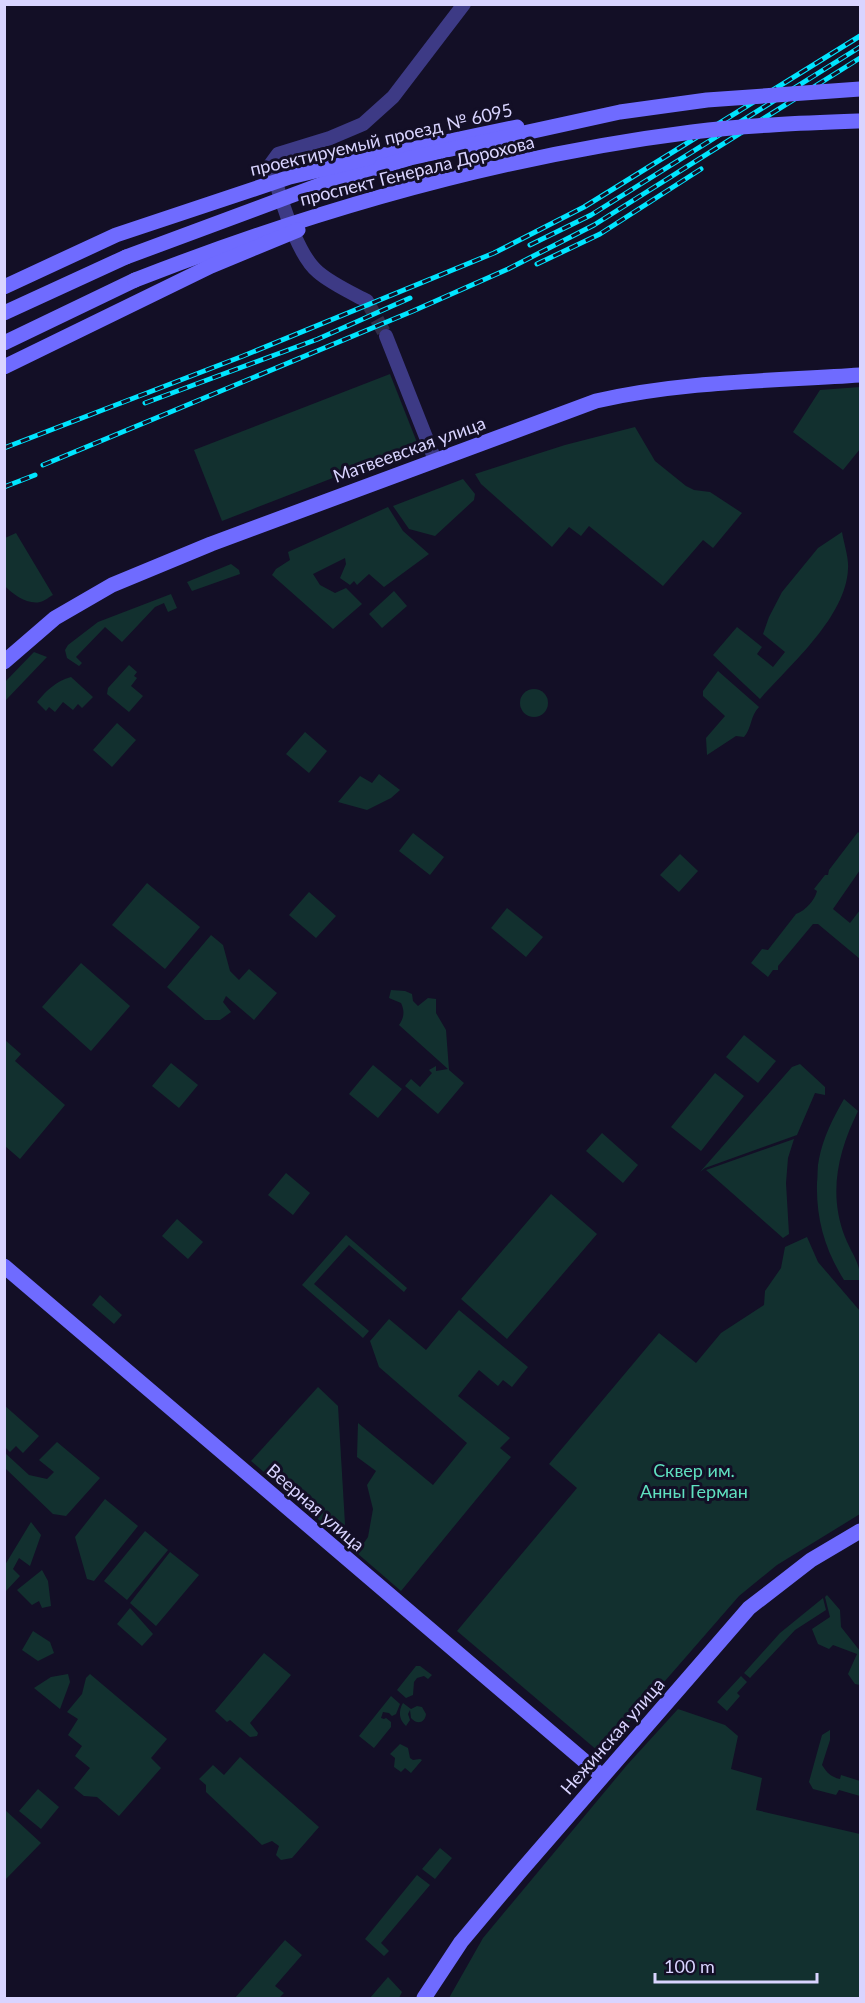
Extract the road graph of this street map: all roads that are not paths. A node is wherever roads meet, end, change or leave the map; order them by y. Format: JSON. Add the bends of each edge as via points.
{"nodes":[{"id":1,"x":465,"y":4,"type":"edge"},
{"id":2,"x":861,"y":89,"type":"edge"},
{"id":3,"x":604,"y":115,"type":"junction"},
{"id":4,"x":861,"y":121,"type":"edge"},
{"id":5,"x":355,"y":204,"type":"junction"},
{"id":6,"x":4,"y":287,"type":"edge"},
{"id":7,"x":367,"y":301,"type":"tunnel mouth"},
{"id":8,"x":4,"y":313,"type":"edge"},
{"id":9,"x":386,"y":336,"type":"tunnel mouth"},
{"id":10,"x":4,"y":343,"type":"edge"},
{"id":11,"x":4,"y":367,"type":"edge"},
{"id":12,"x":861,"y":375,"type":"edge"},
{"id":13,"x":435,"y":460,"type":"junction"},
{"id":14,"x":4,"y":662,"type":"edge"},
{"id":15,"x":4,"y":1266,"type":"edge"},
{"id":16,"x":861,"y":1531,"type":"edge"},
{"id":17,"x":602,"y":1776,"type":"junction"},
{"id":18,"x":424,"y":1998,"type":"edge"}],
"edges":[{"from":1,"to":7,"type":"street","via":[[393,97],[363,124],[278,154],[270,165],[301,250],[316,271]]},
{"from":2,"to":3,"type":"main road","name":"проспект Генерала Дорохова","bridge":true,"via":[[707,100]]},
{"from":3,"to":6,"type":"main road","name":"проектируемый проезд № 6095","bridge":true,"via":[[540,122],[290,177],[116,235]]},
{"from":3,"to":8,"type":"main road","name":"проспект Генерала Дорохова","bridge":true,"via":[[410,158],[325,183],[126,257]]},
{"from":4,"to":5,"type":"main road","name":"проспект Генерала Дорохова","bridge":true,"via":[[717,129],[596,147]]},
{"from":5,"to":10,"type":"main road","name":"проспект Генерала Дорохова","bridge":true,"via":[[268,230],[135,279]]},
{"from":5,"to":11,"type":"main road","bridge":true,"via":[[211,266]]},
{"from":9,"to":13,"type":"street"},
{"from":12,"to":13,"type":"main road","name":"Матвеевская улица","via":[[631,393],[587,404]]},
{"from":13,"to":14,"type":"main road","name":"Матвеевская улица","via":[[112,585],[55,618]]},
{"from":15,"to":17,"type":"main road","name":"Веерная улица"},
{"from":16,"to":17,"type":"main road","name":"Нежинская улица","via":[[811,1560],[749,1608]]},
{"from":17,"to":18,"type":"main road","name":"Нежинская улица","via":[[461,1942]]}]}
